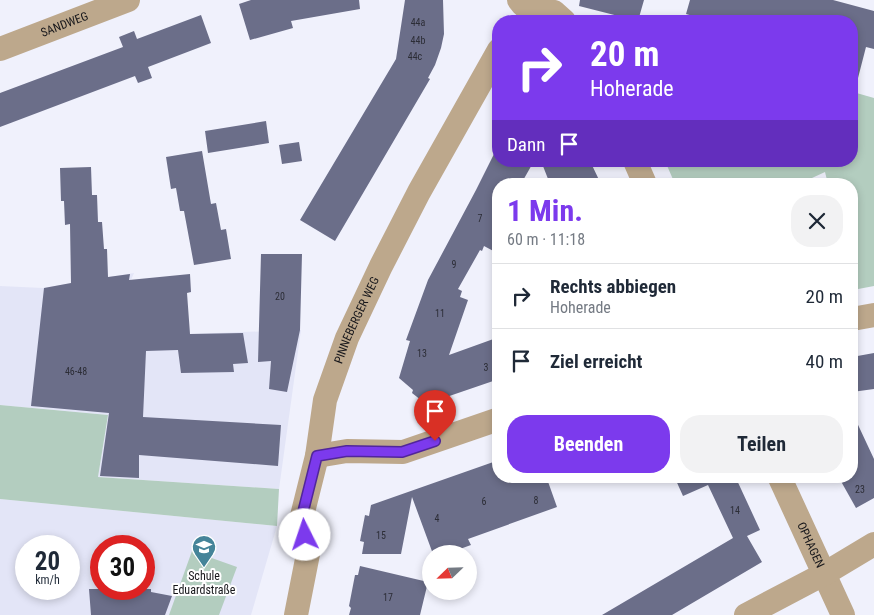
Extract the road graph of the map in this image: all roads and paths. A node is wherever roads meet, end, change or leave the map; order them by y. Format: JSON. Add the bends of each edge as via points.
{"nodes":[{"id":1,"x":128,"y":0,"type":"edge"},
{"id":2,"x":519,"y":9,"type":"edge"},
{"id":3,"x":549,"y":15,"type":"edge"},
{"id":4,"x":0,"y":49,"type":"edge"},
{"id":5,"x":492,"y":62,"type":"edge"},
{"id":6,"x":874,"y":315,"type":"edge"},
{"id":7,"x":858,"y":318,"type":"edge"},
{"id":8,"x":492,"y":421,"type":"edge"},
{"id":9,"x":317,"y":456,"type":"junction"},
{"id":10,"x":782,"y":483,"type":"edge"},
{"id":11,"x":874,"y":544,"type":"edge"},
{"id":12,"x":824,"y":574,"type":"junction"},
{"id":13,"x":296,"y":615,"type":"edge"},
{"id":14,"x":746,"y":615,"type":"edge"},
{"id":15,"x":843,"y":615,"type":"edge"}],
"edges":[{"from":1,"to":4,"type":"street","name":"SANDWEG"},
{"from":2,"to":3,"type":"street"},
{"from":5,"to":9,"type":"street","name":"PINNEBERGER WEG","via":[[419,192],[347,338],[325,400]]},
{"from":6,"to":7,"type":"street"},
{"from":8,"to":9,"type":"street","via":[[402,452],[347,451]]},
{"from":9,"to":13,"type":"street","name":"PINNEBERGER WEG","via":[[302,516],[308,554]]},
{"from":10,"to":12,"type":"street","name":"OPHAGEN"},
{"from":11,"to":12,"type":"street"},
{"from":12,"to":14,"type":"street"},
{"from":12,"to":15,"type":"street","name":"OPHAGEN"}]}
